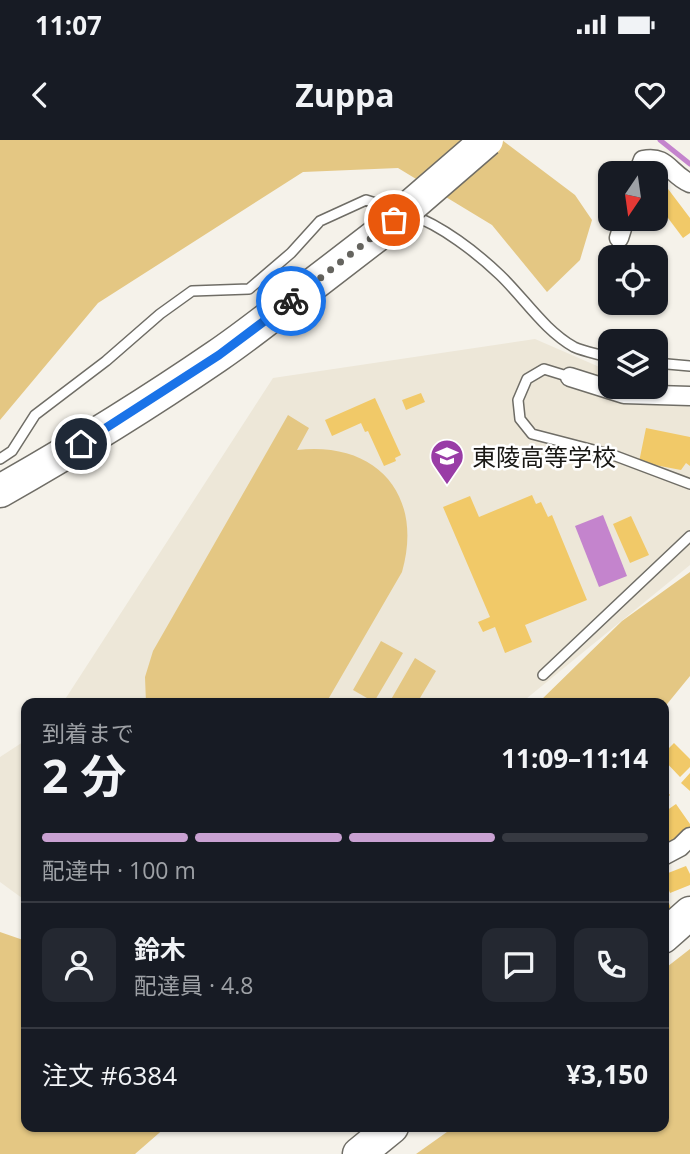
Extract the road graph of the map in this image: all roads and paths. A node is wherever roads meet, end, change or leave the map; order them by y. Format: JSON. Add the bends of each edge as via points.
{"nodes":[{"id":1,"x":463,"y":140,"type":"edge"},
{"id":2,"x":487,"y":140,"type":"edge"},
{"id":3,"x":643,"y":161,"type":"edge"},
{"id":4,"x":663,"y":161,"type":"edge"},
{"id":5,"x":668,"y":167,"type":"edge"},
{"id":6,"x":690,"y":183,"type":"edge"},
{"id":7,"x":621,"y":231,"type":"edge"},
{"id":8,"x":618,"y":238,"type":"dead end"},
{"id":9,"x":301,"y":283,"type":"junction"},
{"id":10,"x":598,"y":354,"type":"edge"},
{"id":11,"x":668,"y":364,"type":"edge"},
{"id":12,"x":690,"y":366,"type":"edge"},
{"id":13,"x":570,"y":377,"type":"joint"},
{"id":14,"x":690,"y":396,"type":"edge"},
{"id":15,"x":0,"y":459,"type":"edge"},
{"id":16,"x":0,"y":470,"type":"edge"},
{"id":17,"x":690,"y":484,"type":"edge"},
{"id":18,"x":0,"y":491,"type":"edge"},
{"id":19,"x":690,"y":536,"type":"edge"},
{"id":20,"x":543,"y":675,"type":"dead end"},
{"id":21,"x":690,"y":837,"type":"edge"},
{"id":22,"x":669,"y":853,"type":"edge"},
{"id":23,"x":690,"y":913,"type":"edge"},
{"id":24,"x":669,"y":932,"type":"edge"},
{"id":25,"x":386,"y":1132,"type":"edge"},
{"id":26,"x":359,"y":1154,"type":"edge"}],
"edges":[{"from":1,"to":9,"type":"highway"},
{"from":2,"to":9,"type":"highway","bridge":true,"via":[[376,236]]},
{"from":3,"to":4,"type":"street"},
{"from":5,"to":6,"type":"street"},
{"from":7,"to":8,"type":"street"},
{"from":9,"to":16,"type":"highway"},
{"from":9,"to":18,"type":"highway","via":[[219,355]]},
{"from":10,"to":15,"type":"lane","via":[[576,348],[552,331],[499,274],[428,220],[366,200],[320,221],[249,289],[192,290],[35,415],[12,452]]},
{"from":11,"to":12,"type":"lane"},
{"from":13,"to":14,"type":"street","via":[[624,394]]},
{"from":13,"to":17,"type":"lane","via":[[544,369],[527,379],[518,400],[520,419],[532,434],[613,455]]},
{"from":19,"to":20,"type":"lane"},
{"from":21,"to":22,"type":"street"},
{"from":23,"to":24,"type":"highway"},
{"from":25,"to":26,"type":"highway"}]}
